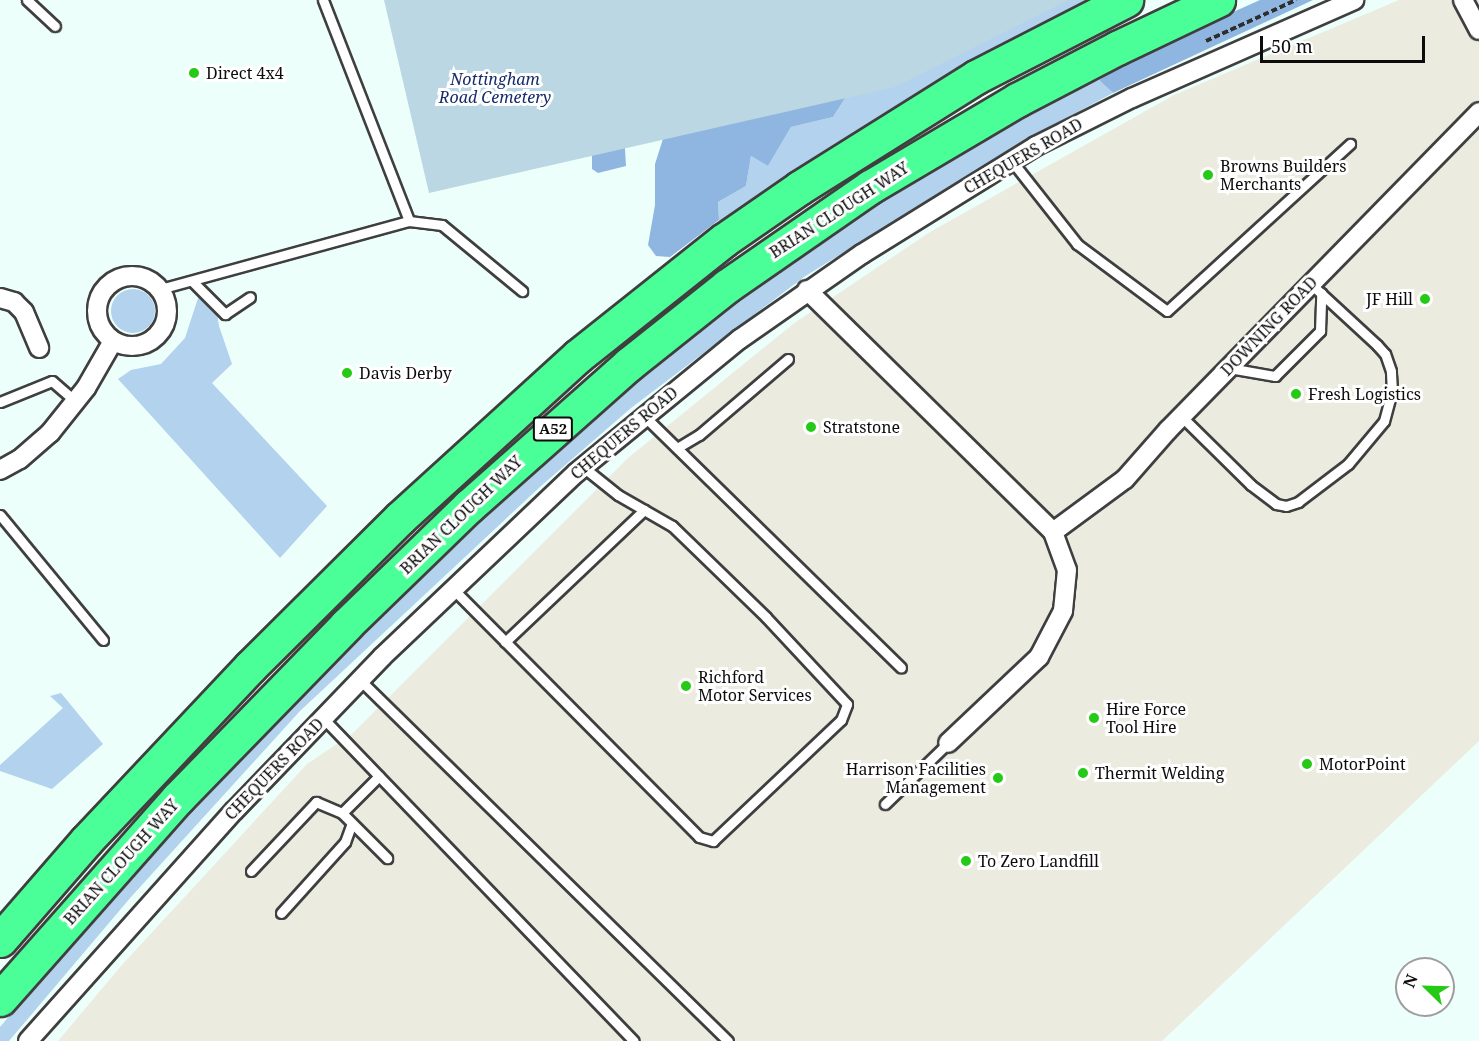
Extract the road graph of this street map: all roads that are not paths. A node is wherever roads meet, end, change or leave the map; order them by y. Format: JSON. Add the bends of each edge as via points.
{"nodes":[{"id":1,"x":27,"y":0,"type":"edge"},
{"id":2,"x":323,"y":0,"type":"edge"},
{"id":3,"x":1126,"y":0,"type":"edge"},
{"id":4,"x":1218,"y":0,"type":"edge"},
{"id":5,"x":1354,"y":0,"type":"edge"},
{"id":6,"x":1463,"y":0,"type":"edge"},
{"id":7,"x":55,"y":26,"type":"dead end"},
{"id":8,"x":1479,"y":30,"type":"edge"},
{"id":9,"x":1479,"y":112,"type":"edge"},
{"id":10,"x":1350,"y":144,"type":"dead end"},
{"id":11,"x":1011,"y":160,"type":"junction"},
{"id":12,"x":409,"y":222,"type":"junction"},
{"id":13,"x":192,"y":281,"type":"junction"},
{"id":14,"x":1316,"y":288,"type":"junction"},
{"id":15,"x":160,"y":289,"type":"junction"},
{"id":16,"x":807,"y":290,"type":"junction"},
{"id":17,"x":522,"y":291,"type":"dead end"},
{"id":18,"x":250,"y":297,"type":"dead end"},
{"id":19,"x":0,"y":298,"type":"edge"},
{"id":20,"x":112,"y":340,"type":"junction"},
{"id":21,"x":39,"y":348,"type":"dead end"},
{"id":22,"x":788,"y":359,"type":"dead end"},
{"id":23,"x":1229,"y":368,"type":"junction"},
{"id":24,"x":75,"y":401,"type":"junction"},
{"id":25,"x":0,"y":402,"type":"edge"},
{"id":26,"x":643,"y":415,"type":"junction"},
{"id":27,"x":1181,"y":416,"type":"junction"},
{"id":28,"x":677,"y":448,"type":"junction"},
{"id":29,"x":583,"y":467,"type":"junction"},
{"id":30,"x":0,"y":470,"type":"edge"},
{"id":31,"x":644,"y":510,"type":"junction"},
{"id":32,"x":0,"y":515,"type":"edge"},
{"id":33,"x":1053,"y":532,"type":"junction"},
{"id":34,"x":452,"y":588,"type":"junction"},
{"id":35,"x":103,"y":640,"type":"dead end"},
{"id":36,"x":505,"y":642,"type":"junction"},
{"id":37,"x":901,"y":668,"type":"dead end"},
{"id":38,"x":361,"y":681,"type":"junction"},
{"id":39,"x":323,"y":718,"type":"junction"},
{"id":40,"x":948,"y":743,"type":"joint"},
{"id":41,"x":378,"y":776,"type":"junction"},
{"id":42,"x":885,"y":804,"type":"dead end"},
{"id":43,"x":342,"y":813,"type":"junction"},
{"id":44,"x":352,"y":823,"type":"junction"},
{"id":45,"x":387,"y":858,"type":"dead end"},
{"id":46,"x":251,"y":871,"type":"dead end"},
{"id":47,"x":281,"y":913,"type":"dead end"},
{"id":48,"x":0,"y":940,"type":"edge"},
{"id":49,"x":0,"y":999,"type":"edge"},
{"id":50,"x":28,"y":1041,"type":"edge"},
{"id":51,"x":634,"y":1041,"type":"edge"},
{"id":52,"x":728,"y":1041,"type":"edge"}],
"edges":[{"from":1,"to":7,"type":"lane"},
{"from":2,"to":12,"type":"lane"},
{"from":3,"to":48,"type":"highway","number":"A52","via":[[976,77],[799,188],[724,240],[612,327],[470,453],[284,634],[116,809]]},
{"from":4,"to":49,"type":"highway","name":"BRIAN CLOUGH WAY","number":"A52","via":[[1017,100],[870,187],[727,286],[629,364],[469,506],[330,642],[178,798]]},
{"from":5,"to":11,"type":"street","name":"CHEQUERS ROAD","via":[[1092,116]]},
{"from":6,"to":8,"type":"street"},
{"from":9,"to":14,"type":"street","name":"DOWNING ROAD"},
{"from":10,"to":11,"type":"lane","via":[[1167,311],[1077,244]]},
{"from":11,"to":16,"type":"street","name":"CHEQUERS ROAD"},
{"from":12,"to":13,"type":"lane"},
{"from":12,"to":17,"type":"lane","via":[[442,225]]},
{"from":13,"to":15,"type":"lane"},
{"from":13,"to":18,"type":"lane","via":[[225,314]]},
{"from":14,"to":23,"type":"street","name":"DOWNING ROAD"},
{"from":14,"to":23,"type":"lane","via":[[1320,332],[1275,376]]},
{"from":14,"to":27,"type":"lane","via":[[1377,345],[1391,371],[1392,392],[1384,421],[1348,464],[1298,502],[1276,504],[1251,485]]},
{"from":15,"to":20,"type":"street","via":[[167,309],[162,331],[134,346]]},
{"from":15,"to":20,"type":"street","via":[[141,277],[119,278],[110,284],[98,302],[97,313],[99,324]]},
{"from":16,"to":26,"type":"street","name":"CHEQUERS ROAD"},
{"from":16,"to":33,"type":"street"},
{"from":19,"to":21,"type":"street","via":[[14,302],[24,312]]},
{"from":20,"to":24,"type":"street"},
{"from":22,"to":28,"type":"lane","via":[[699,435]]},
{"from":23,"to":27,"type":"street","name":"DOWNING ROAD"},
{"from":24,"to":25,"type":"lane","via":[[52,381]]},
{"from":24,"to":30,"type":"street","via":[[33,449]]},
{"from":26,"to":28,"type":"lane"},
{"from":26,"to":29,"type":"street","name":"CHEQUERS ROAD"},
{"from":27,"to":33,"type":"street","name":"DOWNING ROAD","via":[[1125,479]]},
{"from":28,"to":37,"type":"lane"},
{"from":29,"to":31,"type":"lane"},
{"from":29,"to":34,"type":"street","name":"CHEQUERS ROAD"},
{"from":31,"to":36,"type":"lane"},
{"from":31,"to":36,"type":"lane","via":[[672,526],[766,617],[847,704],[833,728],[713,841],[699,837]]},
{"from":32,"to":35,"type":"lane"},
{"from":33,"to":40,"type":"street","via":[[1067,570],[1063,611],[1040,657]]},
{"from":34,"to":36,"type":"lane"},
{"from":34,"to":38,"type":"street","name":"CHEQUERS ROAD"},
{"from":38,"to":39,"type":"street","name":"CHEQUERS ROAD"},
{"from":38,"to":52,"type":"lane"},
{"from":39,"to":41,"type":"lane"},
{"from":39,"to":50,"type":"street","name":"CHEQUERS ROAD","via":[[199,849]]},
{"from":40,"to":42,"type":"lane"},
{"from":41,"to":43,"type":"lane"},
{"from":41,"to":51,"type":"lane"},
{"from":43,"to":44,"type":"lane"},
{"from":43,"to":46,"type":"lane","via":[[316,802]]},
{"from":44,"to":45,"type":"lane"},
{"from":44,"to":47,"type":"lane","via":[[345,842]]}]}
